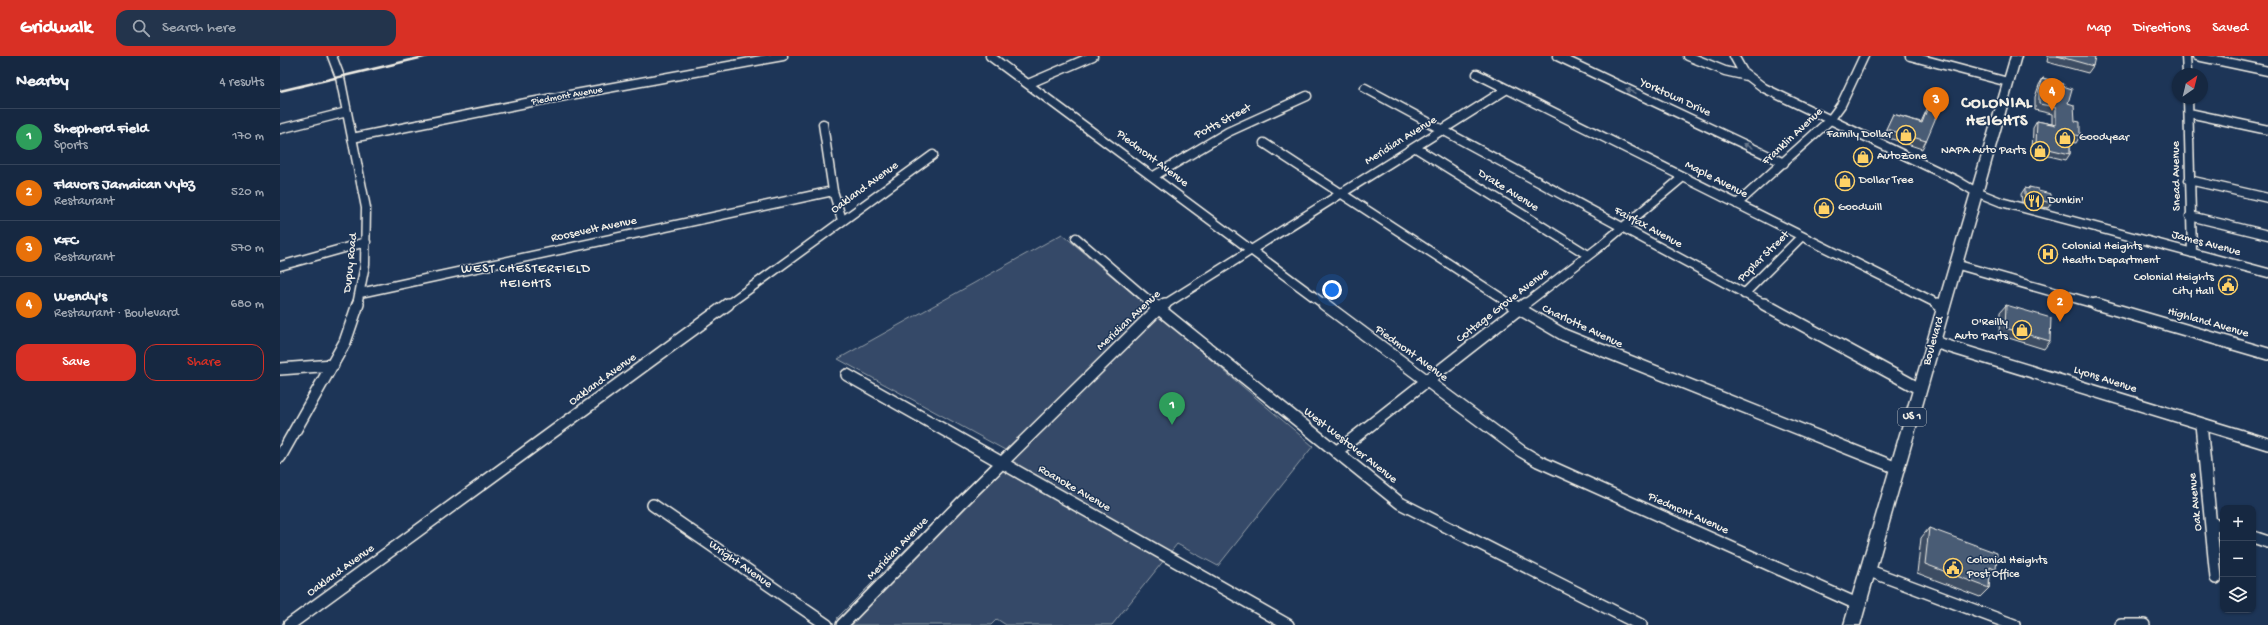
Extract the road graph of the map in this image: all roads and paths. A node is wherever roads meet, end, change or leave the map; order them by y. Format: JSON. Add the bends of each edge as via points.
{"nodes":[{"id":1,"x":332,"y":56,"type":"edge"},
{"id":2,"x":783,"y":56,"type":"edge"},
{"id":3,"x":990,"y":56,"type":"edge"},
{"id":4,"x":1092,"y":56,"type":"edge"},
{"id":5,"x":1557,"y":56,"type":"edge"},
{"id":6,"x":1688,"y":56,"type":"edge"},
{"id":7,"x":1734,"y":56,"type":"edge"},
{"id":8,"x":1864,"y":56,"type":"edge"},
{"id":9,"x":1910,"y":56,"type":"edge"},
{"id":10,"x":2016,"y":56,"type":"edge"},
{"id":11,"x":2186,"y":56,"type":"edge"},
{"id":12,"x":2197,"y":56,"type":"edge"},
{"id":13,"x":2187,"y":68,"type":"edge"},
{"id":14,"x":2268,"y":70,"type":"edge"},
{"id":15,"x":1477,"y":74,"type":"dead end"},
{"id":16,"x":1747,"y":76,"type":"junction"},
{"id":17,"x":2008,"y":82,"type":"junction"},
{"id":18,"x":1028,"y":84,"type":"junction"},
{"id":19,"x":1364,"y":88,"type":"dead end"},
{"id":20,"x":1507,"y":89,"type":"junction"},
{"id":21,"x":1308,"y":96,"type":"dead end"},
{"id":22,"x":2188,"y":104,"type":"edge"},
{"id":23,"x":347,"y":112,"type":"junction"},
{"id":24,"x":2189,"y":113,"type":"junction"},
{"id":25,"x":1830,"y":120,"type":"junction"},
{"id":26,"x":823,"y":124,"type":"dead end"},
{"id":27,"x":280,"y":129,"type":"edge"},
{"id":28,"x":1443,"y":130,"type":"junction"},
{"id":29,"x":2268,"y":130,"type":"edge"},
{"id":30,"x":352,"y":138,"type":"junction"},
{"id":31,"x":1264,"y":143,"type":"dead end"},
{"id":32,"x":1416,"y":148,"type":"junction"},
{"id":33,"x":933,"y":156,"type":"dead end"},
{"id":34,"x":1784,"y":163,"type":"junction"},
{"id":35,"x":1154,"y":176,"type":"junction"},
{"id":36,"x":1683,"y":177,"type":"junction"},
{"id":37,"x":2189,"y":180,"type":"junction"},
{"id":38,"x":833,"y":191,"type":"junction"},
{"id":39,"x":1976,"y":192,"type":"junction"},
{"id":40,"x":1342,"y":194,"type":"junction"},
{"id":41,"x":2268,"y":198,"type":"edge"},
{"id":42,"x":1737,"y":204,"type":"junction"},
{"id":43,"x":2190,"y":216,"type":"junction"},
{"id":44,"x":842,"y":220,"type":"junction"},
{"id":45,"x":1622,"y":227,"type":"junction"},
{"id":46,"x":2268,"y":235,"type":"edge"},
{"id":47,"x":1801,"y":237,"type":"junction"},
{"id":48,"x":1076,"y":238,"type":"dead end"},
{"id":49,"x":366,"y":242,"type":"junction"},
{"id":50,"x":1251,"y":250,"type":"junction"},
{"id":51,"x":2192,"y":253,"type":"junction"},
{"id":52,"x":1588,"y":255,"type":"junction"},
{"id":53,"x":1955,"y":264,"type":"junction"},
{"id":54,"x":280,"y":266,"type":"edge"},
{"id":55,"x":2268,"y":273,"type":"edge"},
{"id":56,"x":360,"y":293,"type":"junction"},
{"id":57,"x":1744,"y":294,"type":"junction"},
{"id":58,"x":1944,"y":307,"type":"junction"},
{"id":59,"x":1158,"y":309,"type":"junction"},
{"id":60,"x":1518,"y":310,"type":"junction"},
{"id":61,"x":1934,"y":342,"type":"junction"},
{"id":62,"x":2268,"y":354,"type":"edge"},
{"id":63,"x":334,"y":364,"type":"junction"},
{"id":64,"x":280,"y":370,"type":"edge"},
{"id":65,"x":847,"y":375,"type":"dead end"},
{"id":66,"x":1427,"y":382,"type":"junction"},
{"id":67,"x":1920,"y":389,"type":"junction"},
{"id":68,"x":2201,"y":424,"type":"junction"},
{"id":69,"x":2268,"y":444,"type":"edge"},
{"id":70,"x":1336,"y":452,"type":"junction"},
{"id":71,"x":280,"y":457,"type":"edge"},
{"id":72,"x":1002,"y":463,"type":"junction"},
{"id":73,"x":1897,"y":468,"type":"junction"},
{"id":74,"x":653,"y":505,"type":"dead end"},
{"id":75,"x":2211,"y":523,"type":"junction"},
{"id":76,"x":2220,"y":526,"type":"edge"},
{"id":77,"x":2256,"y":538,"type":"edge"},
{"id":78,"x":2268,"y":542,"type":"edge"},
{"id":79,"x":1867,"y":570,"type":"junction"},
{"id":80,"x":2216,"y":578,"type":"dead end"},
{"id":81,"x":1858,"y":604,"type":"junction"},
{"id":82,"x":289,"y":625,"type":"edge"},
{"id":83,"x":827,"y":625,"type":"edge"},
{"id":84,"x":842,"y":625,"type":"edge"},
{"id":85,"x":1288,"y":625,"type":"edge"},
{"id":86,"x":1641,"y":625,"type":"edge"},
{"id":87,"x":1852,"y":625,"type":"edge"},
{"id":88,"x":2014,"y":625,"type":"edge"},
{"id":89,"x":2121,"y":625,"type":"edge"},
{"id":90,"x":2144,"y":625,"type":"edge"}],
"edges":[{"from":1,"to":23,"type":"street","name":"Dupuy Road","via":[[340,77]]},
{"from":2,"to":30,"type":"street","name":"Piedmont Avenue"},
{"from":3,"to":18,"type":"street","name":"Piedmont Avenue"},
{"from":4,"to":18,"type":"street"},
{"from":34,"to":5,"type":"street","name":"Yorktown Drive","one_way":true},
{"from":6,"to":16,"type":"street","via":[[1725,71]]},
{"from":7,"to":16,"type":"street"},
{"from":8,"to":25,"type":"street","name":"Franklin Avenue","via":[[1841,105]]},
{"from":9,"to":17,"type":"street"},
{"from":10,"to":17,"type":"main road","name":"Boulevard","number":"US 1"},
{"from":11,"to":13,"type":"street"},
{"from":12,"to":14,"type":"street"},
{"from":15,"to":20,"type":"street","name":"Maple Avenue"},
{"from":16,"to":25,"type":"street","name":"James Avenue","via":[[1775,94]]},
{"from":17,"to":39,"type":"main road","name":"Boulevard","number":"US 1"},
{"from":18,"to":35,"type":"street","name":"Piedmont Avenue"},
{"from":19,"to":28,"type":"street","name":"Fairfax Avenue"},
{"from":20,"to":28,"type":"street","name":"Meridian Avenue"},
{"from":20,"to":36,"type":"street","name":"Maple Avenue"},
{"from":21,"to":35,"type":"street","name":"Potts Street","via":[[1270,110],[1219,136]]},
{"from":22,"to":24,"type":"street","name":"Snead Avenue"},
{"from":23,"to":27,"type":"street"},
{"from":23,"to":30,"type":"street","name":"Dupuy Road"},
{"from":24,"to":29,"type":"street"},
{"from":24,"to":37,"type":"street","name":"Snead Avenue"},
{"from":25,"to":34,"type":"street","name":"Franklin Avenue"},
{"from":25,"to":39,"type":"street","name":"James Avenue"},
{"from":26,"to":38,"type":"street"},
{"from":28,"to":32,"type":"street","name":"Meridian Avenue"},
{"from":28,"to":45,"type":"street","name":"Fairfax Avenue"},
{"from":30,"to":49,"type":"street","name":"Dupuy Road","via":[[366,208]]},
{"from":31,"to":40,"type":"street","name":"Charlotte Avenue"},
{"from":32,"to":40,"type":"street","name":"Meridian Avenue"},
{"from":32,"to":52,"type":"street","name":"Drake Avenue"},
{"from":33,"to":44,"type":"street","name":"Oakland Avenue"},
{"from":34,"to":42,"type":"street","name":"Franklin Avenue"},
{"from":35,"to":50,"type":"street","name":"Piedmont Avenue"},
{"from":36,"to":42,"type":"street","name":"Maple Avenue"},
{"from":36,"to":45,"type":"street","name":"Cottage Grove Avenue"},
{"from":37,"to":41,"type":"street"},
{"from":37,"to":43,"type":"street","name":"Snead Avenue"},
{"from":38,"to":44,"type":"street"},
{"from":38,"to":56,"type":"street","name":"Roosevelt Avenue"},
{"from":39,"to":51,"type":"street","name":"James Avenue","via":[[2001,202]]},
{"from":39,"to":53,"type":"main road","name":"Boulevard","number":"US 1"},
{"from":40,"to":50,"type":"street","name":"Meridian Avenue"},
{"from":40,"to":60,"type":"street","name":"Charlotte Avenue"},
{"from":42,"to":47,"type":"street","name":"Maple Avenue"},
{"from":43,"to":46,"type":"street"},
{"from":43,"to":51,"type":"street","name":"Snead Avenue"},
{"from":44,"to":82,"type":"street","name":"Oakland Avenue"},
{"from":45,"to":52,"type":"street","name":"Cottage Grove Avenue"},
{"from":45,"to":57,"type":"street","name":"Fairfax Avenue"},
{"from":47,"to":57,"type":"street","name":"Poplar Street"},
{"from":47,"to":58,"type":"street","name":"Maple Avenue"},
{"from":48,"to":59,"type":"street","name":"West Westover Avenue"},
{"from":49,"to":54,"type":"street"},
{"from":49,"to":56,"type":"street","name":"Dupuy Road"},
{"from":50,"to":59,"type":"street","name":"Meridian Avenue"},
{"from":50,"to":66,"type":"street","name":"Piedmont Avenue"},
{"from":51,"to":55,"type":"street","name":"James Avenue"},
{"from":52,"to":60,"type":"street","name":"Cottage Grove Avenue"},
{"from":53,"to":58,"type":"main road","name":"Boulevard","number":"US 1"},
{"from":53,"to":62,"type":"street","name":"Highland Avenue"},
{"from":56,"to":63,"type":"street","name":"Dupuy Road","via":[[352,326]]},
{"from":57,"to":67,"type":"street","name":"Fairfax Avenue"},
{"from":58,"to":61,"type":"main road","name":"Boulevard","number":"US 1"},
{"from":59,"to":70,"type":"street","name":"West Westover Avenue"},
{"from":59,"to":72,"type":"street","name":"Meridian Avenue"},
{"from":60,"to":66,"type":"street","name":"Cottage Grove Avenue"},
{"from":60,"to":73,"type":"street","name":"Charlotte Avenue","via":[[1564,335],[1665,378]]},
{"from":61,"to":67,"type":"main road","name":"Boulevard","number":"US 1"},
{"from":61,"to":68,"type":"street","name":"Lyons Avenue"},
{"from":63,"to":64,"type":"street"},
{"from":63,"to":71,"type":"street","name":"Dupuy Road"},
{"from":65,"to":72,"type":"street","name":"Roanoke Avenue"},
{"from":66,"to":70,"type":"street","name":"Cottage Grove Avenue"},
{"from":66,"to":81,"type":"street","name":"Piedmont Avenue","via":[[1521,451],[1538,460]]},
{"from":67,"to":73,"type":"main road","name":"Boulevard","number":"US 1"},
{"from":68,"to":69,"type":"street","name":"Lyons Avenue"},
{"from":68,"to":75,"type":"street","name":"Oak Avenue"},
{"from":70,"to":86,"type":"street","name":"West Westover Avenue","via":[[1400,503],[1414,511]]},
{"from":72,"to":84,"type":"street","name":"Meridian Avenue"},
{"from":72,"to":85,"type":"street","name":"Roanoke Avenue"},
{"from":73,"to":79,"type":"main road","name":"Boulevard","number":"US 1"},
{"from":74,"to":83,"type":"street","name":"Wright Avenue"},
{"from":75,"to":76,"type":"street"},
{"from":75,"to":80,"type":"street","name":"Oak Avenue"},
{"from":77,"to":78,"type":"street"},
{"from":79,"to":81,"type":"main road","name":"Boulevard","number":"US 1"},
{"from":79,"to":88,"type":"street"},
{"from":81,"to":87,"type":"main road","name":"Boulevard","number":"US 1"},
{"from":89,"to":90,"type":"street"}]}
